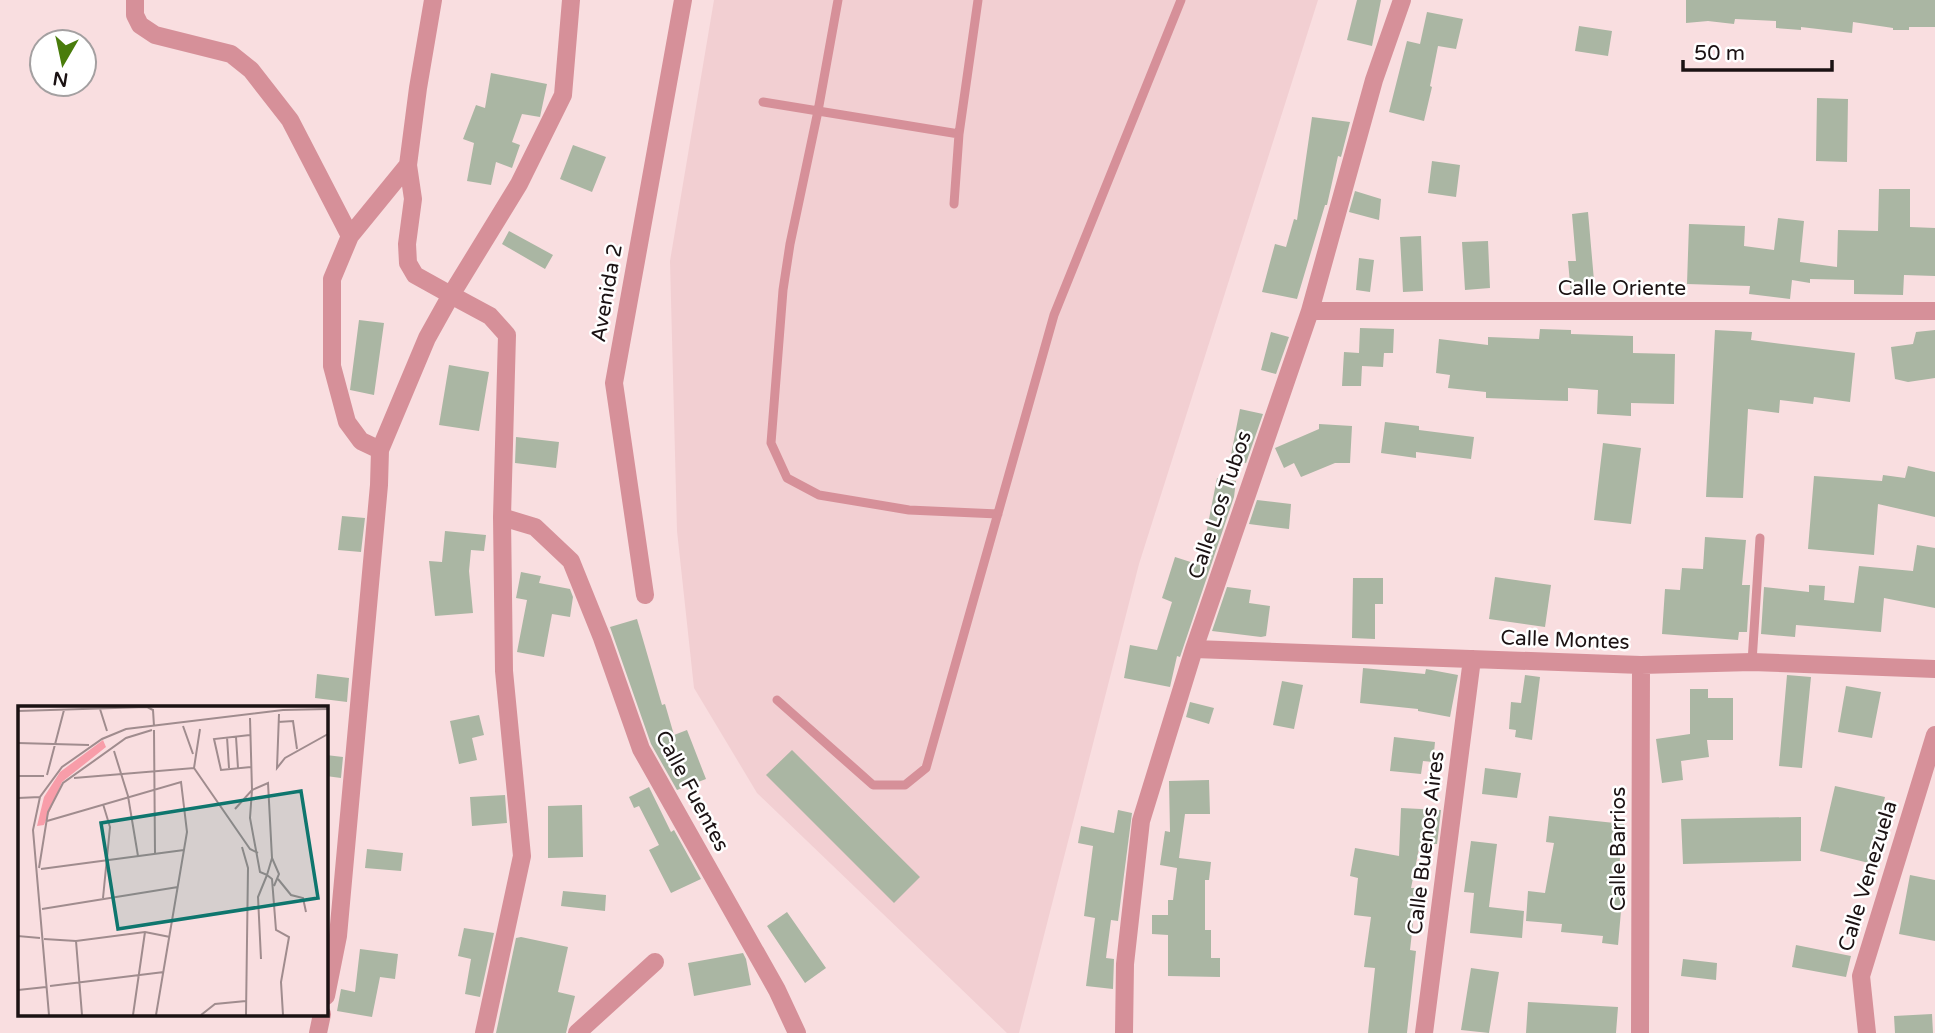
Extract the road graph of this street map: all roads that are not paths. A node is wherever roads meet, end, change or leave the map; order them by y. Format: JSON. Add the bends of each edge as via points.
{"nodes":[{"id":1,"x":135,"y":0,"type":"edge"},
{"id":2,"x":433,"y":0,"type":"edge"},
{"id":3,"x":571,"y":0,"type":"edge"},
{"id":4,"x":683,"y":0,"type":"edge"},
{"id":5,"x":838,"y":0,"type":"edge"},
{"id":6,"x":978,"y":0,"type":"edge"},
{"id":7,"x":1181,"y":0,"type":"edge"},
{"id":8,"x":1402,"y":0,"type":"edge"},
{"id":9,"x":763,"y":102,"type":"dead end"},
{"id":10,"x":818,"y":111,"type":"junction"},
{"id":11,"x":960,"y":134,"type":"junction"},
{"id":12,"x":408,"y":165,"type":"junction"},
{"id":13,"x":954,"y":204,"type":"dead end"},
{"id":14,"x":350,"y":236,"type":"junction"},
{"id":15,"x":451,"y":295,"type":"junction"},
{"id":16,"x":1310,"y":311,"type":"junction"},
{"id":17,"x":1935,"y":311,"type":"edge"},
{"id":18,"x":380,"y":450,"type":"junction"},
{"id":19,"x":998,"y":514,"type":"junction"},
{"id":20,"x":502,"y":517,"type":"junction"},
{"id":21,"x":1760,"y":538,"type":"dead end"},
{"id":22,"x":645,"y":595,"type":"dead end"},
{"id":23,"x":1194,"y":649,"type":"junction"},
{"id":24,"x":1472,"y":659,"type":"junction"},
{"id":25,"x":1752,"y":662,"type":"junction"},
{"id":26,"x":1641,"y":665,"type":"junction"},
{"id":27,"x":1935,"y":668,"type":"edge"},
{"id":28,"x":777,"y":700,"type":"dead end"},
{"id":29,"x":1935,"y":735,"type":"edge"},
{"id":30,"x":655,"y":962,"type":"dead end"},
{"id":31,"x":327,"y":991,"type":"edge"},
{"id":32,"x":484,"y":1033,"type":"edge"},
{"id":33,"x":578,"y":1033,"type":"edge"},
{"id":34,"x":797,"y":1033,"type":"edge"},
{"id":35,"x":1124,"y":1033,"type":"edge"},
{"id":36,"x":1424,"y":1033,"type":"edge"},
{"id":37,"x":1640,"y":1033,"type":"edge"},
{"id":38,"x":1867,"y":1033,"type":"edge"}],
"edges":[{"from":1,"to":14,"type":"street","via":[[139,25],[155,35],[231,54],[251,70],[290,120]]},
{"from":2,"to":12,"type":"street"},
{"from":3,"to":15,"type":"street","via":[[563,95],[519,184]]},
{"from":4,"to":22,"type":"street","name":"Avenida 2","via":[[614,383]]},
{"from":5,"to":10,"type":"lane"},
{"from":6,"to":11,"type":"lane"},
{"from":7,"to":19,"type":"lane","via":[[1054,315]]},
{"from":8,"to":16,"type":"street","name":"Calle Los Tubos","via":[[1374,80]]},
{"from":9,"to":10,"type":"lane"},
{"from":10,"to":11,"type":"lane"},
{"from":10,"to":19,"type":"lane","via":[[785,279],[771,443],[787,478],[819,495],[909,510]]},
{"from":11,"to":13,"type":"lane"},
{"from":12,"to":14,"type":"street"},
{"from":12,"to":15,"type":"street","via":[[413,199],[408,263],[415,275]]},
{"from":14,"to":18,"type":"street","via":[[331,279],[332,366],[347,422],[361,441]]},
{"from":15,"to":18,"type":"street","via":[[427,338]]},
{"from":15,"to":20,"type":"street","via":[[490,316],[507,335]]},
{"from":16,"to":17,"type":"street","name":"Calle Oriente"},
{"from":16,"to":23,"type":"street","name":"Calle Los Tubos"},
{"from":18,"to":31,"type":"street","via":[[338,936]]},
{"from":19,"to":28,"type":"lane","via":[[926,768],[905,785],[873,785]]},
{"from":20,"to":32,"type":"street","via":[[504,671],[522,856]]},
{"from":20,"to":34,"type":"street","name":"Calle Fuentes","via":[[536,527],[571,562],[641,749]]},
{"from":21,"to":25,"type":"lane"},
{"from":23,"to":24,"type":"street","name":"Calle Montes"},
{"from":23,"to":35,"type":"street","name":"Calle Los Tubos","via":[[1141,821],[1125,964]]},
{"from":24,"to":26,"type":"street","name":"Calle Montes"},
{"from":24,"to":36,"type":"street","name":"Calle Buenos Aires"},
{"from":25,"to":26,"type":"street","name":"Calle Montes"},
{"from":25,"to":27,"type":"street","name":"Calle Montes"},
{"from":26,"to":37,"type":"street","name":"Calle Barrios"},
{"from":29,"to":38,"type":"street","name":"Calle Venezuela","via":[[1861,976]]},
{"from":30,"to":33,"type":"street"}]}
